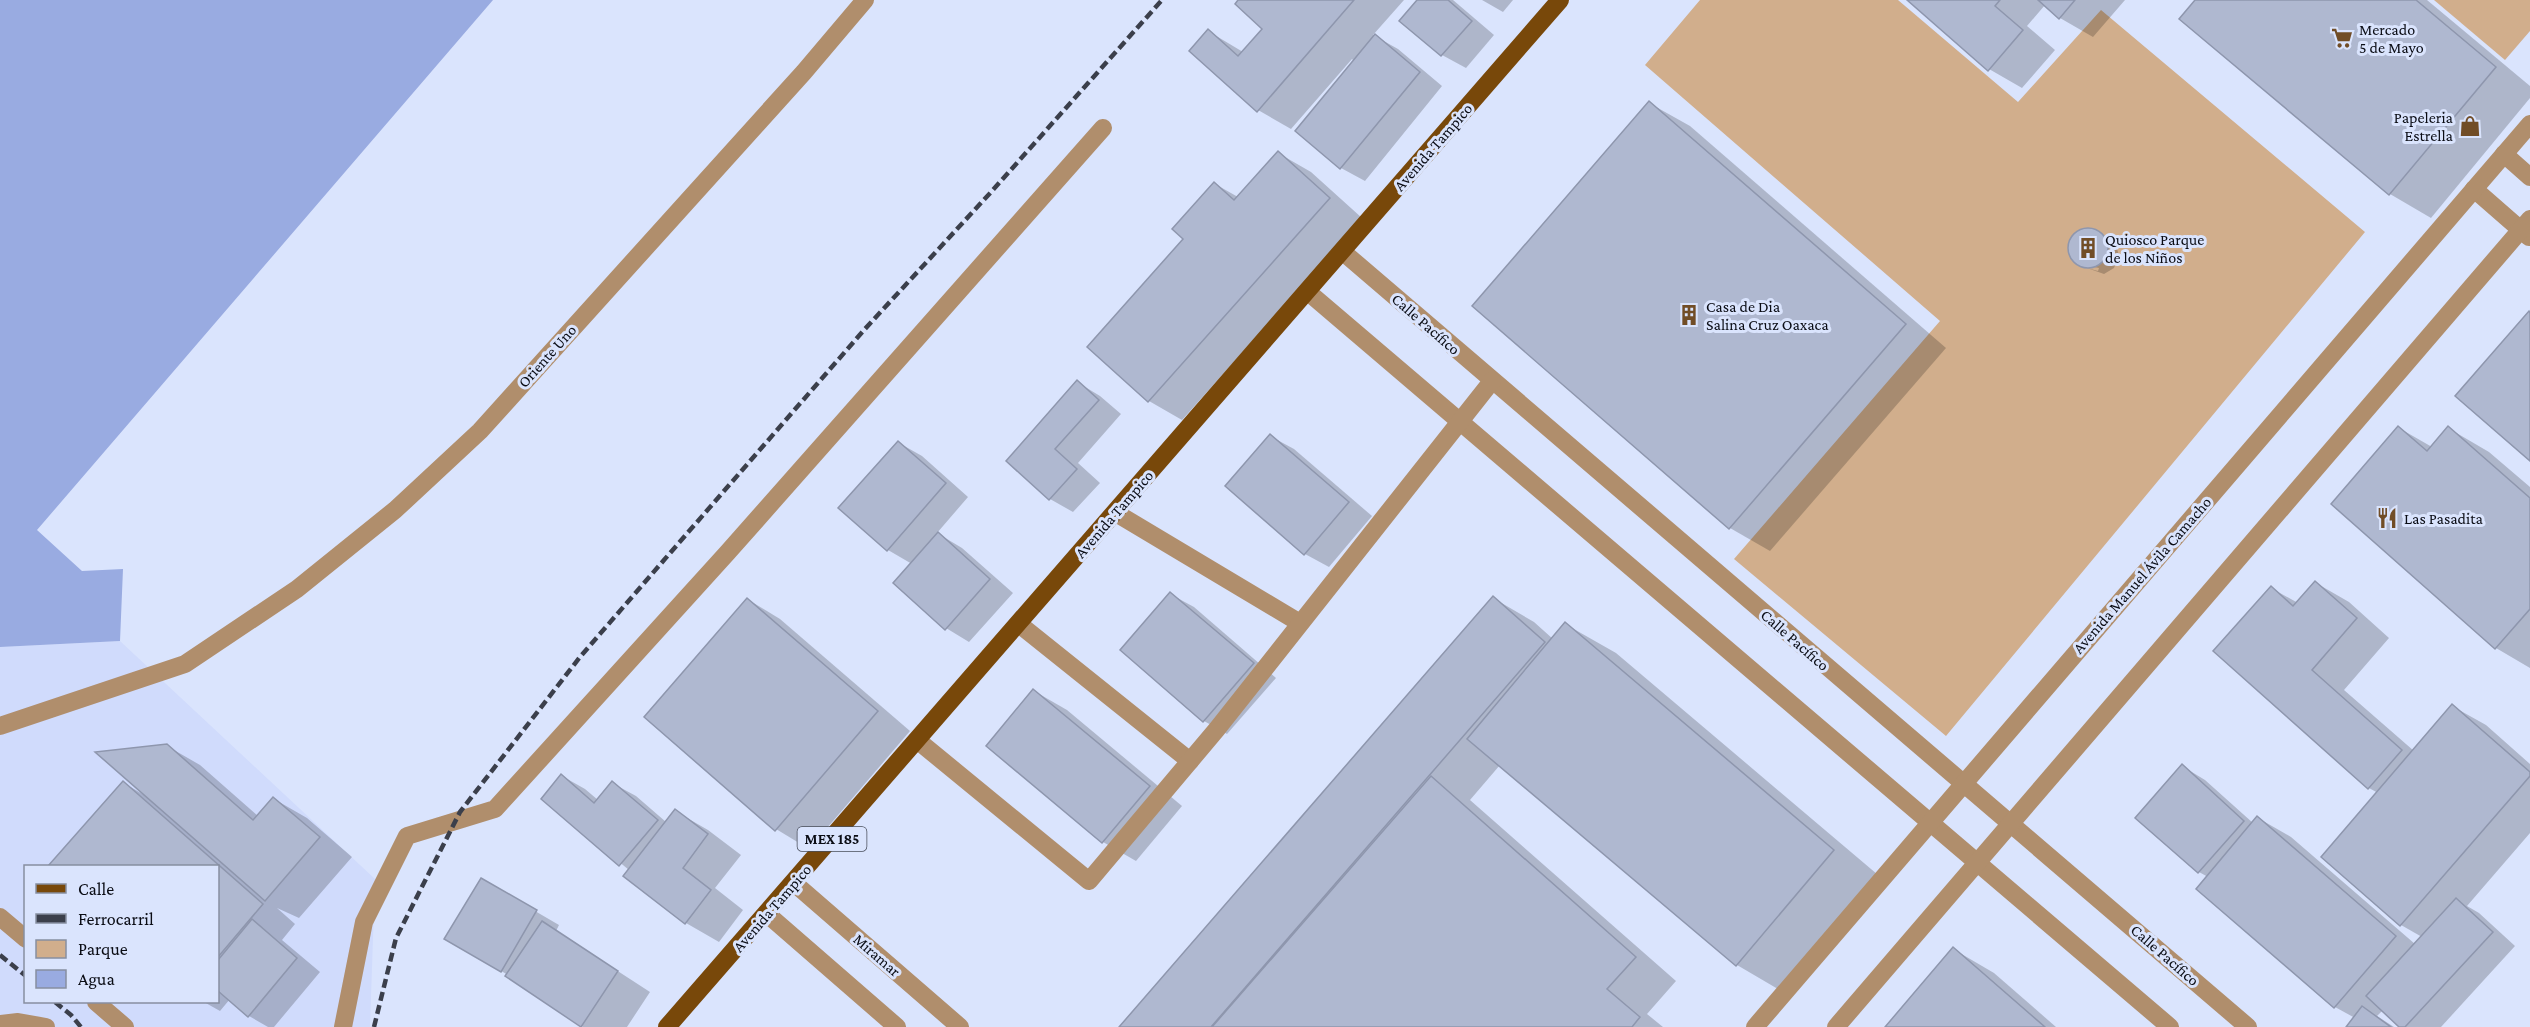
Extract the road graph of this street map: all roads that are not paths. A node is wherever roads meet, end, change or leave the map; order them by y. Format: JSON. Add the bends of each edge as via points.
{"nodes":[{"id":1,"x":865,"y":0,"type":"edge"},
{"id":2,"x":1560,"y":0,"type":"edge"},
{"id":3,"x":2530,"y":124,"type":"edge"},
{"id":4,"x":1103,"y":128,"type":"dead end"},
{"id":5,"x":2504,"y":154,"type":"junction"},
{"id":6,"x":2530,"y":177,"type":"edge"},
{"id":7,"x":2474,"y":189,"type":"junction"},
{"id":8,"x":2527,"y":229,"type":"edge"},
{"id":9,"x":1343,"y":252,"type":"junction"},
{"id":10,"x":1308,"y":292,"type":"junction"},
{"id":11,"x":1492,"y":381,"type":"junction"},
{"id":12,"x":1459,"y":420,"type":"junction"},
{"id":13,"x":1116,"y":513,"type":"junction"},
{"id":14,"x":1300,"y":623,"type":"junction"},
{"id":15,"x":1019,"y":624,"type":"junction"},
{"id":16,"x":0,"y":726,"type":"edge"},
{"id":17,"x":917,"y":740,"type":"junction"},
{"id":18,"x":1190,"y":761,"type":"junction"},
{"id":19,"x":1963,"y":784,"type":"junction"},
{"id":20,"x":1931,"y":821,"type":"junction"},
{"id":21,"x":2011,"y":823,"type":"junction"},
{"id":22,"x":1978,"y":862,"type":"junction"},
{"id":23,"x":794,"y":883,"type":"junction"},
{"id":24,"x":767,"y":914,"type":"junction"},
{"id":25,"x":0,"y":917,"type":"edge"},
{"id":26,"x":24,"y":937,"type":"edge"},
{"id":27,"x":97,"y":1003,"type":"edge"},
{"id":28,"x":0,"y":1013,"type":"edge"},
{"id":29,"x":9,"y":1023,"type":"edge"},
{"id":30,"x":46,"y":1027,"type":"edge"},
{"id":31,"x":125,"y":1027,"type":"edge"},
{"id":32,"x":343,"y":1027,"type":"edge"},
{"id":33,"x":667,"y":1027,"type":"edge"},
{"id":34,"x":897,"y":1027,"type":"edge"},
{"id":35,"x":960,"y":1027,"type":"edge"},
{"id":36,"x":1755,"y":1027,"type":"edge"},
{"id":37,"x":1836,"y":1027,"type":"edge"},
{"id":38,"x":2170,"y":1027,"type":"edge"},
{"id":39,"x":2248,"y":1027,"type":"edge"}],
"edges":[{"from":1,"to":16,"type":"street","name":"Oriente Uno","via":[[480,431],[395,510],[297,589],[185,664]]},
{"from":2,"to":9,"type":"main road","name":"Avenida Tampico"},
{"from":3,"to":5,"type":"street","name":"Avenida Manuel Ávila Camacho"},
{"from":4,"to":32,"type":"street","via":[[495,810],[406,836],[364,922]]},
{"from":5,"to":6,"type":"street"},
{"from":5,"to":7,"type":"street","name":"Avenida Manuel Ávila Camacho"},
{"from":7,"to":8,"type":"street"},
{"from":7,"to":19,"type":"street","name":"Avenida Manuel Ávila Camacho"},
{"from":8,"to":21,"type":"street"},
{"from":9,"to":10,"type":"main road","name":"Avenida Tampico"},
{"from":9,"to":11,"type":"street","name":"Calle Pacífico"},
{"from":10,"to":12,"type":"street"},
{"from":10,"to":13,"type":"main road","name":"Avenida Tampico"},
{"from":11,"to":12,"type":"street"},
{"from":11,"to":19,"type":"street","name":"Calle Pacífico"},
{"from":12,"to":14,"type":"street"},
{"from":12,"to":20,"type":"street"},
{"from":13,"to":14,"type":"street"},
{"from":13,"to":15,"type":"main road","name":"Avenida Tampico"},
{"from":14,"to":18,"type":"street"},
{"from":15,"to":17,"type":"main road","name":"Avenida Tampico"},
{"from":15,"to":18,"type":"street"},
{"from":17,"to":18,"type":"street","via":[[1089,881]]},
{"from":17,"to":23,"type":"main road","name":"Avenida Tampico","number":"MEX 185"},
{"from":19,"to":20,"type":"street","name":"Avenida Manuel Ávila Camacho"},
{"from":19,"to":21,"type":"street","name":"Calle Pacífico"},
{"from":20,"to":22,"type":"street"},
{"from":20,"to":36,"type":"street","name":"Avenida Manuel Ávila Camacho"},
{"from":21,"to":22,"type":"street"},
{"from":21,"to":39,"type":"street","name":"Calle Pacífico"},
{"from":22,"to":37,"type":"street"},
{"from":22,"to":38,"type":"street"},
{"from":23,"to":24,"type":"main road","name":"Avenida Tampico"},
{"from":23,"to":35,"type":"street","name":"Miramar"},
{"from":24,"to":33,"type":"main road","name":"Avenida Tampico"},
{"from":24,"to":34,"type":"street"},
{"from":25,"to":26,"type":"street"},
{"from":27,"to":31,"type":"street"},
{"from":28,"to":29,"type":"street"},
{"from":29,"to":30,"type":"street"}]}
